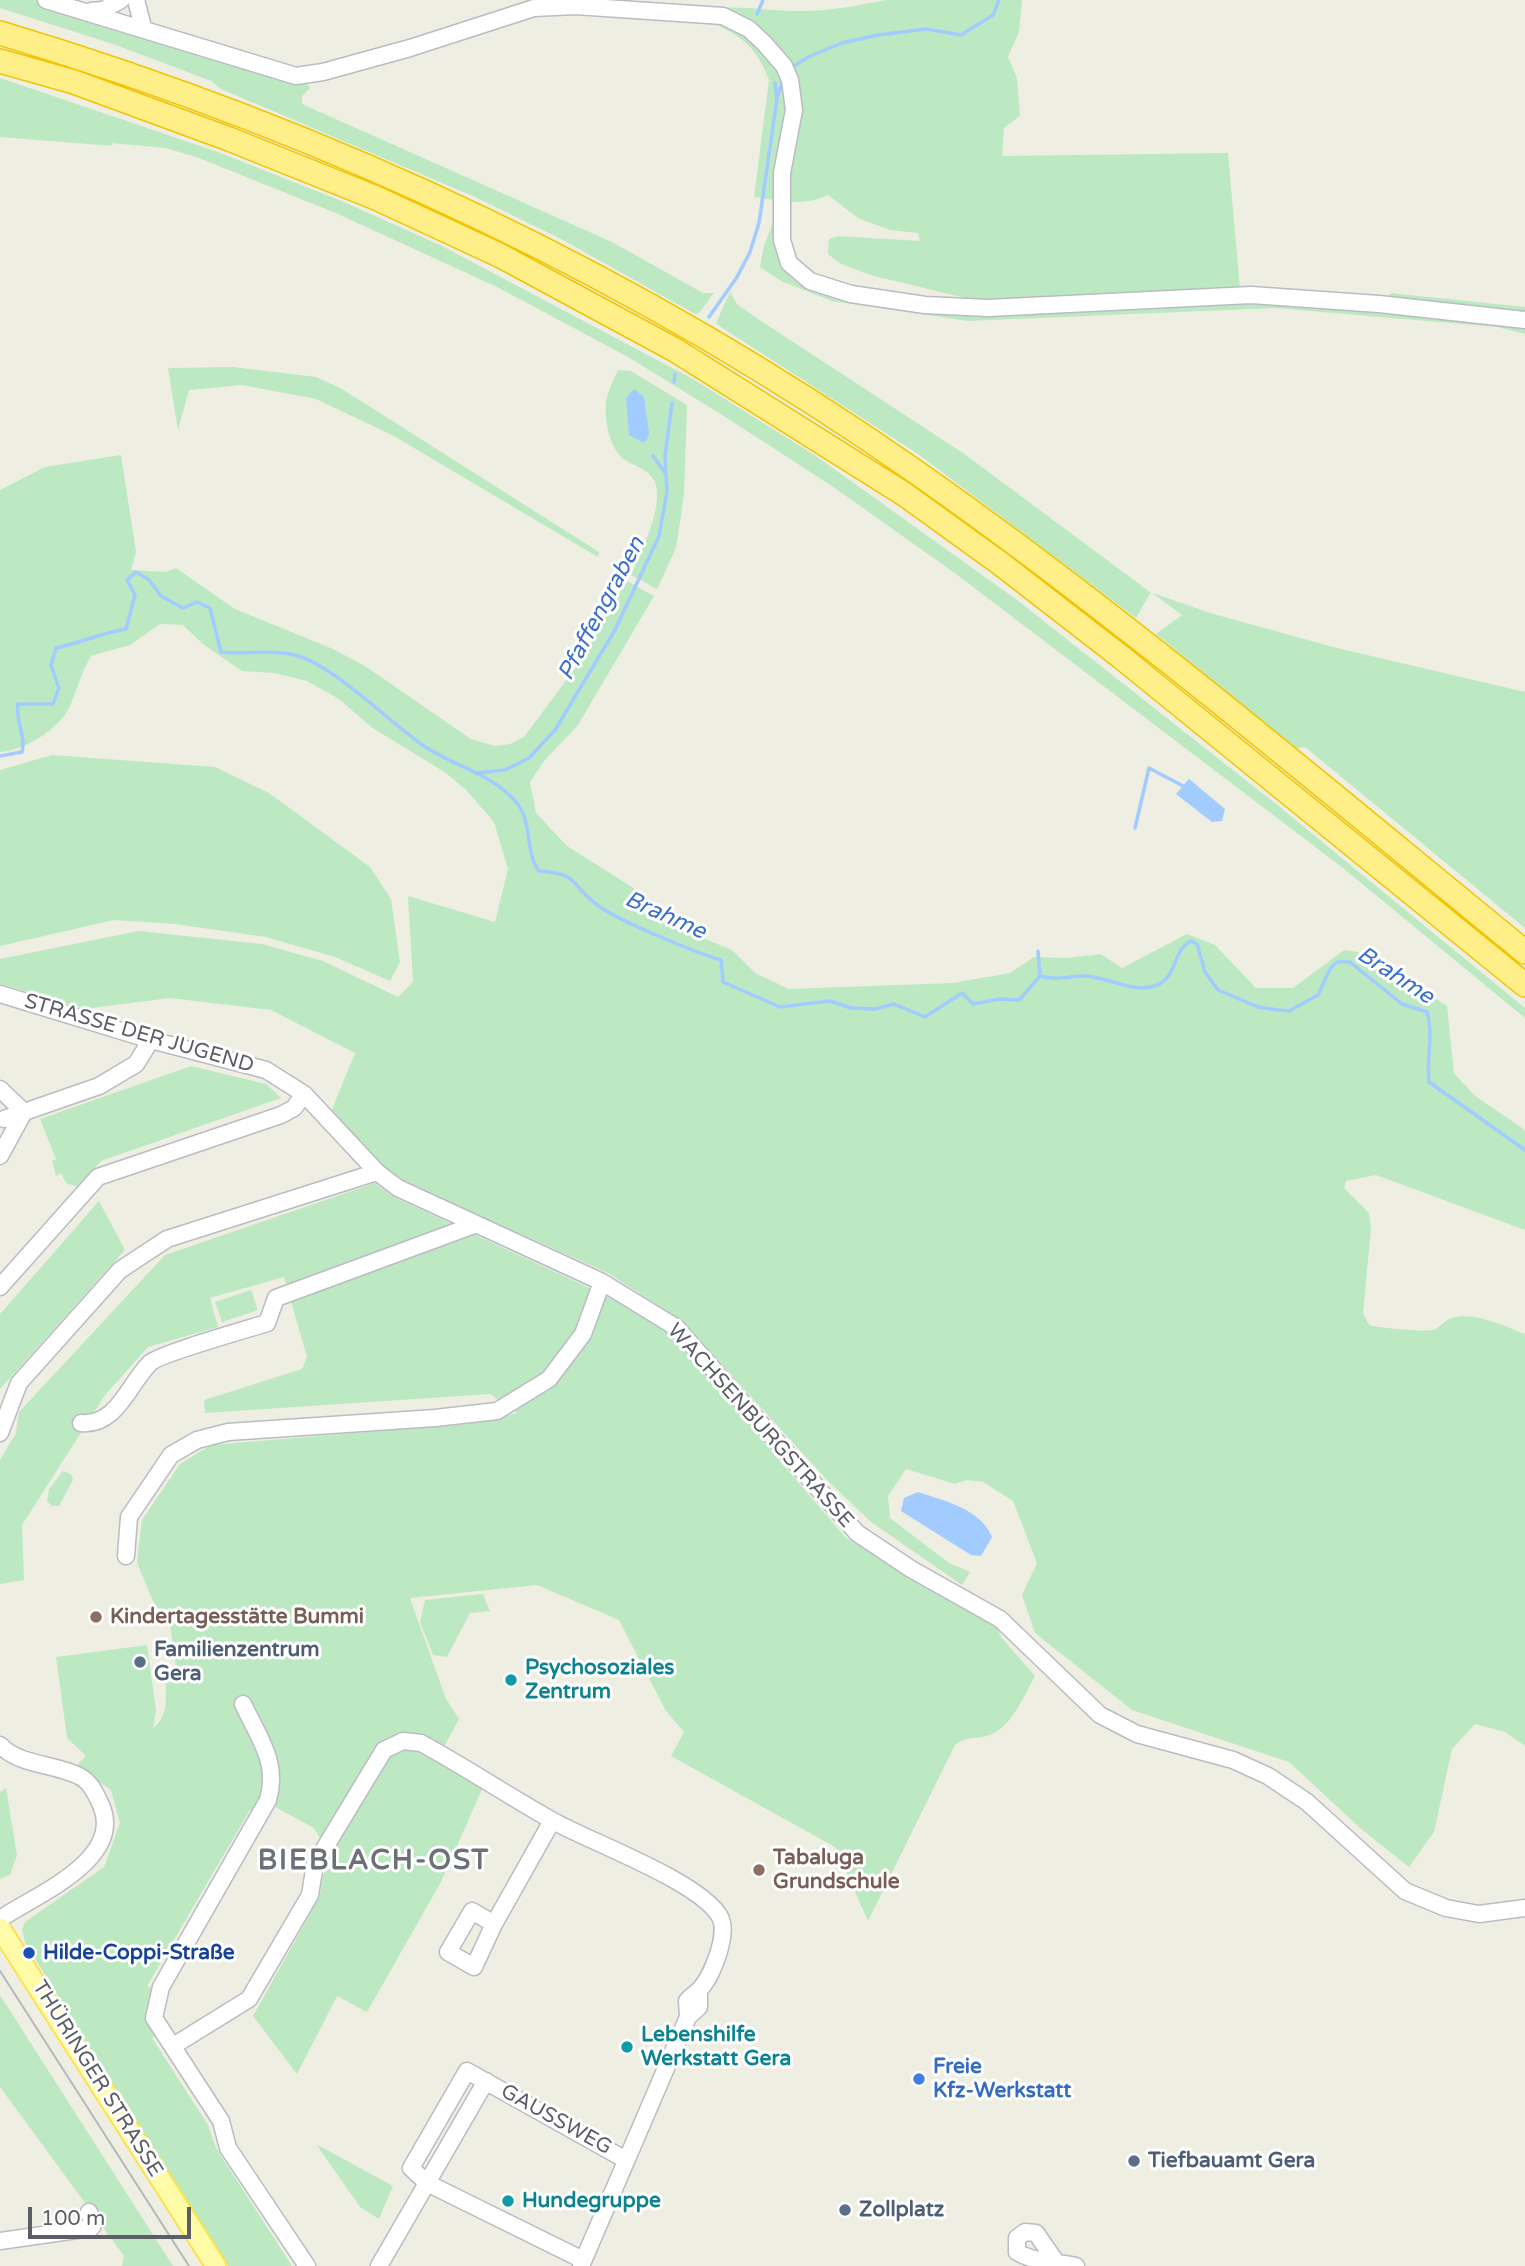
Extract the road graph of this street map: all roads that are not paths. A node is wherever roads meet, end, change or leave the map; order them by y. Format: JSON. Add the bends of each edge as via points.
{"nodes":[{"id":1,"x":46,"y":0,"type":"edge"},
{"id":2,"x":121,"y":0,"type":"edge"},
{"id":3,"x":136,"y":0,"type":"edge"},
{"id":4,"x":89,"y":12,"type":"junction"},
{"id":5,"x":143,"y":27,"type":"junction"},
{"id":6,"x":0,"y":33,"type":"edge"},
{"id":7,"x":0,"y":61,"type":"edge"},
{"id":8,"x":1525,"y":320,"type":"edge"},
{"id":9,"x":1525,"y":952,"type":"edge"},
{"id":10,"x":1525,"y":985,"type":"edge"},
{"id":11,"x":0,"y":994,"type":"edge"},
{"id":12,"x":151,"y":1040,"type":"junction"},
{"id":13,"x":0,"y":1089,"type":"edge"},
{"id":14,"x":304,"y":1094,"type":"junction"},
{"id":15,"x":24,"y":1112,"type":"junction"},
{"id":16,"x":4,"y":1119,"type":"dead end"},
{"id":17,"x":339,"y":1131,"type":"joint"},
{"id":18,"x":0,"y":1156,"type":"edge"},
{"id":19,"x":377,"y":1172,"type":"junction"},
{"id":20,"x":474,"y":1224,"type":"junction"},
{"id":21,"x":602,"y":1282,"type":"junction"},
{"id":22,"x":0,"y":1287,"type":"edge"},
{"id":23,"x":80,"y":1423,"type":"dead end"},
{"id":24,"x":0,"y":1433,"type":"edge"},
{"id":25,"x":126,"y":1556,"type":"dead end"},
{"id":26,"x":243,"y":1704,"type":"dead end"},
{"id":27,"x":0,"y":1745,"type":"edge"},
{"id":28,"x":552,"y":1821,"type":"junction"},
{"id":29,"x":1525,"y":1908,"type":"edge"},
{"id":30,"x":0,"y":1919,"type":"edge"},
{"id":31,"x":494,"y":1924,"type":"dead end"},
{"id":32,"x":0,"y":1928,"type":"edge"},
{"id":33,"x":173,"y":2046,"type":"junction"},
{"id":34,"x":486,"y":2081,"type":"junction"},
{"id":35,"x":626,"y":2160,"type":"junction"},
{"id":36,"x":427,"y":2183,"type":"junction"},
{"id":37,"x":89,"y":2212,"type":"dead end"},
{"id":38,"x":0,"y":2241,"type":"edge"},
{"id":39,"x":1056,"y":2262,"type":"dead end"},
{"id":40,"x":582,"y":2263,"type":"edge"},
{"id":41,"x":216,"y":2266,"type":"edge"},
{"id":42,"x":307,"y":2266,"type":"edge"},
{"id":43,"x":379,"y":2266,"type":"edge"},
{"id":44,"x":1076,"y":2266,"type":"edge"}],
"edges":[{"from":1,"to":4,"type":"street"},
{"from":2,"to":4,"type":"street"},
{"from":3,"to":5,"type":"street"},
{"from":4,"to":5,"type":"street"},
{"from":5,"to":8,"type":"street","via":[[296,76],[410,48],[534,9],[575,6],[723,16],[764,43],[790,80],[794,110],[782,173],[782,240],[789,263],[810,281],[851,294],[988,309],[1251,295]]},
{"from":6,"to":9,"type":"highway","via":[[161,84],[354,160],[543,246],[710,340],[913,470],[1122,626]]},
{"from":7,"to":10,"type":"highway","via":[[74,82],[376,198],[500,256],[697,363],[904,494],[1097,638]]},
{"from":11,"to":12,"type":"street","name":"STRASSE DER JUGEND"},
{"from":12,"to":14,"type":"street","name":"STRASSE DER JUGEND","via":[[266,1070]]},
{"from":12,"to":15,"type":"street","via":[[136,1064],[99,1086]]},
{"from":13,"to":15,"type":"street"},
{"from":14,"to":17,"type":"street","name":"STRASSE DER JUGEND"},
{"from":14,"to":22,"type":"street","via":[[294,1108],[281,1115],[98,1177]]},
{"from":15,"to":16,"type":"street"},
{"from":15,"to":18,"type":"street"},
{"from":17,"to":19,"type":"street","name":"WACHSENBURGSTRASSE"},
{"from":19,"to":20,"type":"street","name":"WACHSENBURGSTRASSE","via":[[398,1188]]},
{"from":19,"to":24,"type":"street","via":[[167,1239],[120,1270],[19,1383]]},
{"from":20,"to":21,"type":"street","name":"WACHSENBURGSTRASSE"},
{"from":20,"to":23,"type":"street","via":[[276,1298],[267,1323],[152,1361],[100,1422]]},
{"from":21,"to":25,"type":"street","via":[[583,1335],[549,1379],[497,1410],[228,1432],[197,1440],[172,1455],[128,1517]]},
{"from":21,"to":29,"type":"street","name":"WACHSENBURGSTRASSE","via":[[677,1328],[857,1533],[1000,1619],[1100,1715],[1137,1734],[1233,1760],[1268,1776],[1307,1802],[1405,1891],[1446,1908],[1479,1914]]},
{"from":26,"to":33,"type":"street","via":[[272,1764],[274,1781],[268,1800],[161,1987],[154,2018]]},
{"from":27,"to":30,"type":"street","via":[[9,1755],[82,1777],[103,1809],[105,1829],[89,1861]]},
{"from":28,"to":31,"type":"street"},
{"from":28,"to":33,"type":"street","via":[[421,1744],[403,1741],[384,1750],[315,1864],[310,1895],[249,1999]]},
{"from":28,"to":35,"type":"street","via":[[623,1853],[706,1899],[724,1930],[721,1947],[699,1990],[699,2007],[688,2017]]},
{"from":32,"to":41,"type":"main road","name":"THÜRINGER STRASSE"},
{"from":33,"to":42,"type":"street","via":[[220,2121],[228,2148]]},
{"from":34,"to":35,"type":"street","name":"GAUSSWEG"},
{"from":34,"to":36,"type":"street"},
{"from":34,"to":36,"type":"street","via":[[467,2071],[455,2087],[411,2168]]},
{"from":35,"to":40,"type":"street"},
{"from":36,"to":40,"type":"street"},
{"from":36,"to":43,"type":"street"},
{"from":37,"to":38,"type":"street","via":[[91,2228]]},
{"from":39,"to":44,"type":"street"}]}
